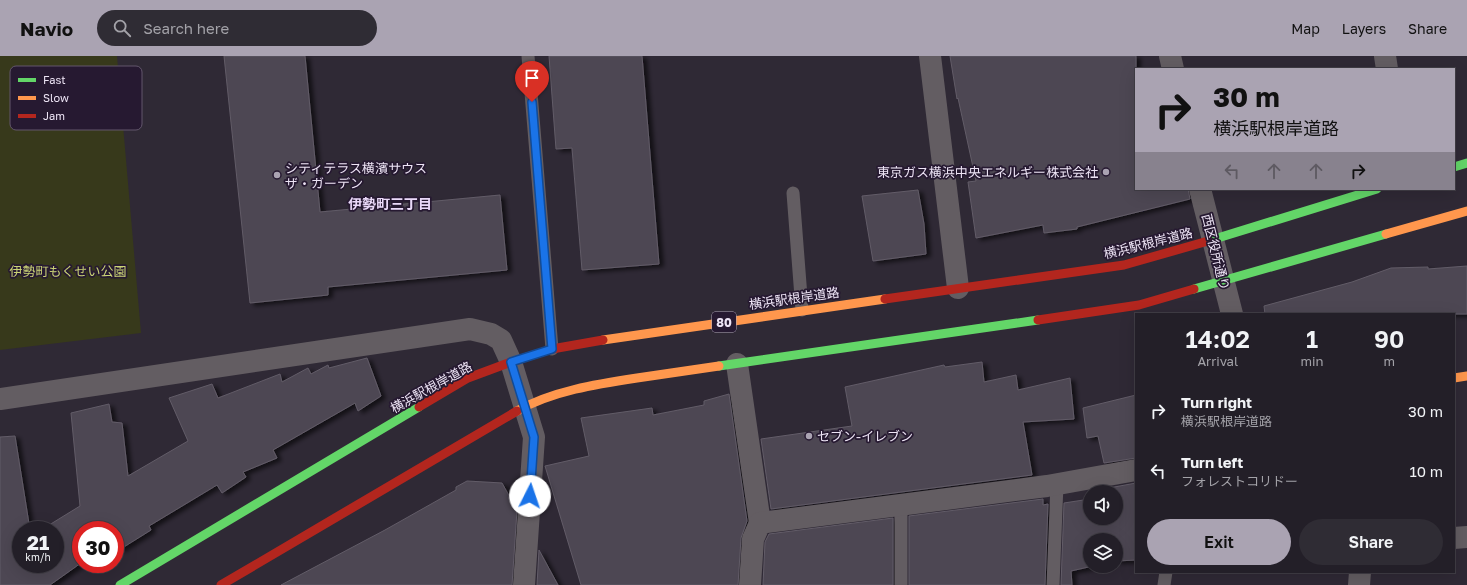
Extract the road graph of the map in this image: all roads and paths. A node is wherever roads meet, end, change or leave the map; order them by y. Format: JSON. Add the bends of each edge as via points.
{"nodes":[{"id":1,"x":528,"y":56,"type":"edge"},
{"id":2,"x":930,"y":56,"type":"edge"},
{"id":3,"x":1170,"y":56,"type":"edge"},
{"id":4,"x":1385,"y":56,"type":"edge"},
{"id":5,"x":1173,"y":68,"type":"edge"},
{"id":6,"x":1387,"y":68,"type":"edge"},
{"id":7,"x":1467,"y":163,"type":"edge"},
{"id":8,"x":1455,"y":167,"type":"edge"},
{"id":9,"x":1200,"y":190,"type":"edge"},
{"id":10,"x":1374,"y":190,"type":"edge"},
{"id":11,"x":793,"y":193,"type":"dead end"},
{"id":12,"x":1467,"y":211,"type":"edge"},
{"id":13,"x":1213,"y":239,"type":"junction"},
{"id":14,"x":1223,"y":281,"type":"junction"},
{"id":15,"x":958,"y":288,"type":"junction"},
{"id":16,"x":802,"y":310,"type":"junction"},
{"id":17,"x":1232,"y":313,"type":"edge"},
{"id":18,"x":552,"y":349,"type":"junction"},
{"id":19,"x":511,"y":362,"type":"junction"},
{"id":20,"x":737,"y":364,"type":"junction"},
{"id":21,"x":1467,"y":376,"type":"edge"},
{"id":22,"x":1455,"y":378,"type":"edge"},
{"id":23,"x":0,"y":399,"type":"edge"},
{"id":24,"x":524,"y":406,"type":"junction"},
{"id":25,"x":1135,"y":470,"type":"edge"},
{"id":26,"x":1056,"y":484,"type":"junction"},
{"id":27,"x":901,"y":505,"type":"junction"},
{"id":28,"x":760,"y":524,"type":"junction"},
{"id":29,"x":1455,"y":538,"type":"edge"},
{"id":30,"x":1467,"y":538,"type":"edge"},
{"id":31,"x":1166,"y":573,"type":"edge"},
{"id":32,"x":1360,"y":573,"type":"edge"},
{"id":33,"x":120,"y":585,"type":"edge"},
{"id":34,"x":221,"y":585,"type":"edge"},
{"id":35,"x":524,"y":585,"type":"edge"},
{"id":36,"x":750,"y":585,"type":"edge"},
{"id":37,"x":901,"y":585,"type":"edge"},
{"id":38,"x":1053,"y":585,"type":"edge"},
{"id":39,"x":1164,"y":585,"type":"edge"},
{"id":40,"x":1359,"y":585,"type":"edge"}],
"edges":[{"from":1,"to":18,"type":"lane"},
{"from":2,"to":15,"type":"street"},
{"from":3,"to":5,"type":"street"},
{"from":4,"to":6,"type":"street"},
{"from":7,"to":8,"type":"main road"},
{"from":9,"to":13,"type":"street","name":"西区役所通り"},
{"from":10,"to":13,"type":"main road","name":"横浜駅根岸道路","number":"80"},
{"from":11,"to":16,"type":"lane"},
{"from":12,"to":14,"type":"main road"},
{"from":13,"to":14,"type":"street","name":"西区役所通り"},
{"from":13,"to":15,"type":"main road","name":"横浜駅根岸道路","number":"80","via":[[1124,265]]},
{"from":14,"to":17,"type":"street","name":"西区役所通り"},
{"from":14,"to":20,"type":"main road","via":[[1139,305]]},
{"from":15,"to":16,"type":"main road","name":"横浜駅根岸道路","number":"80"},
{"from":16,"to":18,"type":"main road","name":"横浜駅根岸道路","number":"80"},
{"from":18,"to":19,"type":"main road","name":"横浜駅根岸道路","number":"80"},
{"from":19,"to":23,"type":"street","via":[[501,340],[491,334],[470,329]]},
{"from":19,"to":24,"type":"street"},
{"from":19,"to":33,"type":"main road","name":"横浜駅根岸道路","number":"80","via":[[468,378]]},
{"from":20,"to":24,"type":"main road","via":[[591,385]]},
{"from":20,"to":28,"type":"street"},
{"from":21,"to":22,"type":"main road"},
{"from":24,"to":34,"type":"main road"},
{"from":24,"to":35,"type":"street","via":[[534,437]]},
{"from":25,"to":26,"type":"street"},
{"from":26,"to":27,"type":"street"},
{"from":26,"to":38,"type":"lane"},
{"from":27,"to":28,"type":"street"},
{"from":27,"to":37,"type":"lane"},
{"from":28,"to":36,"type":"street","via":[[753,539]]},
{"from":29,"to":30,"type":"street"},
{"from":31,"to":39,"type":"lane"},
{"from":32,"to":40,"type":"street"}]}
